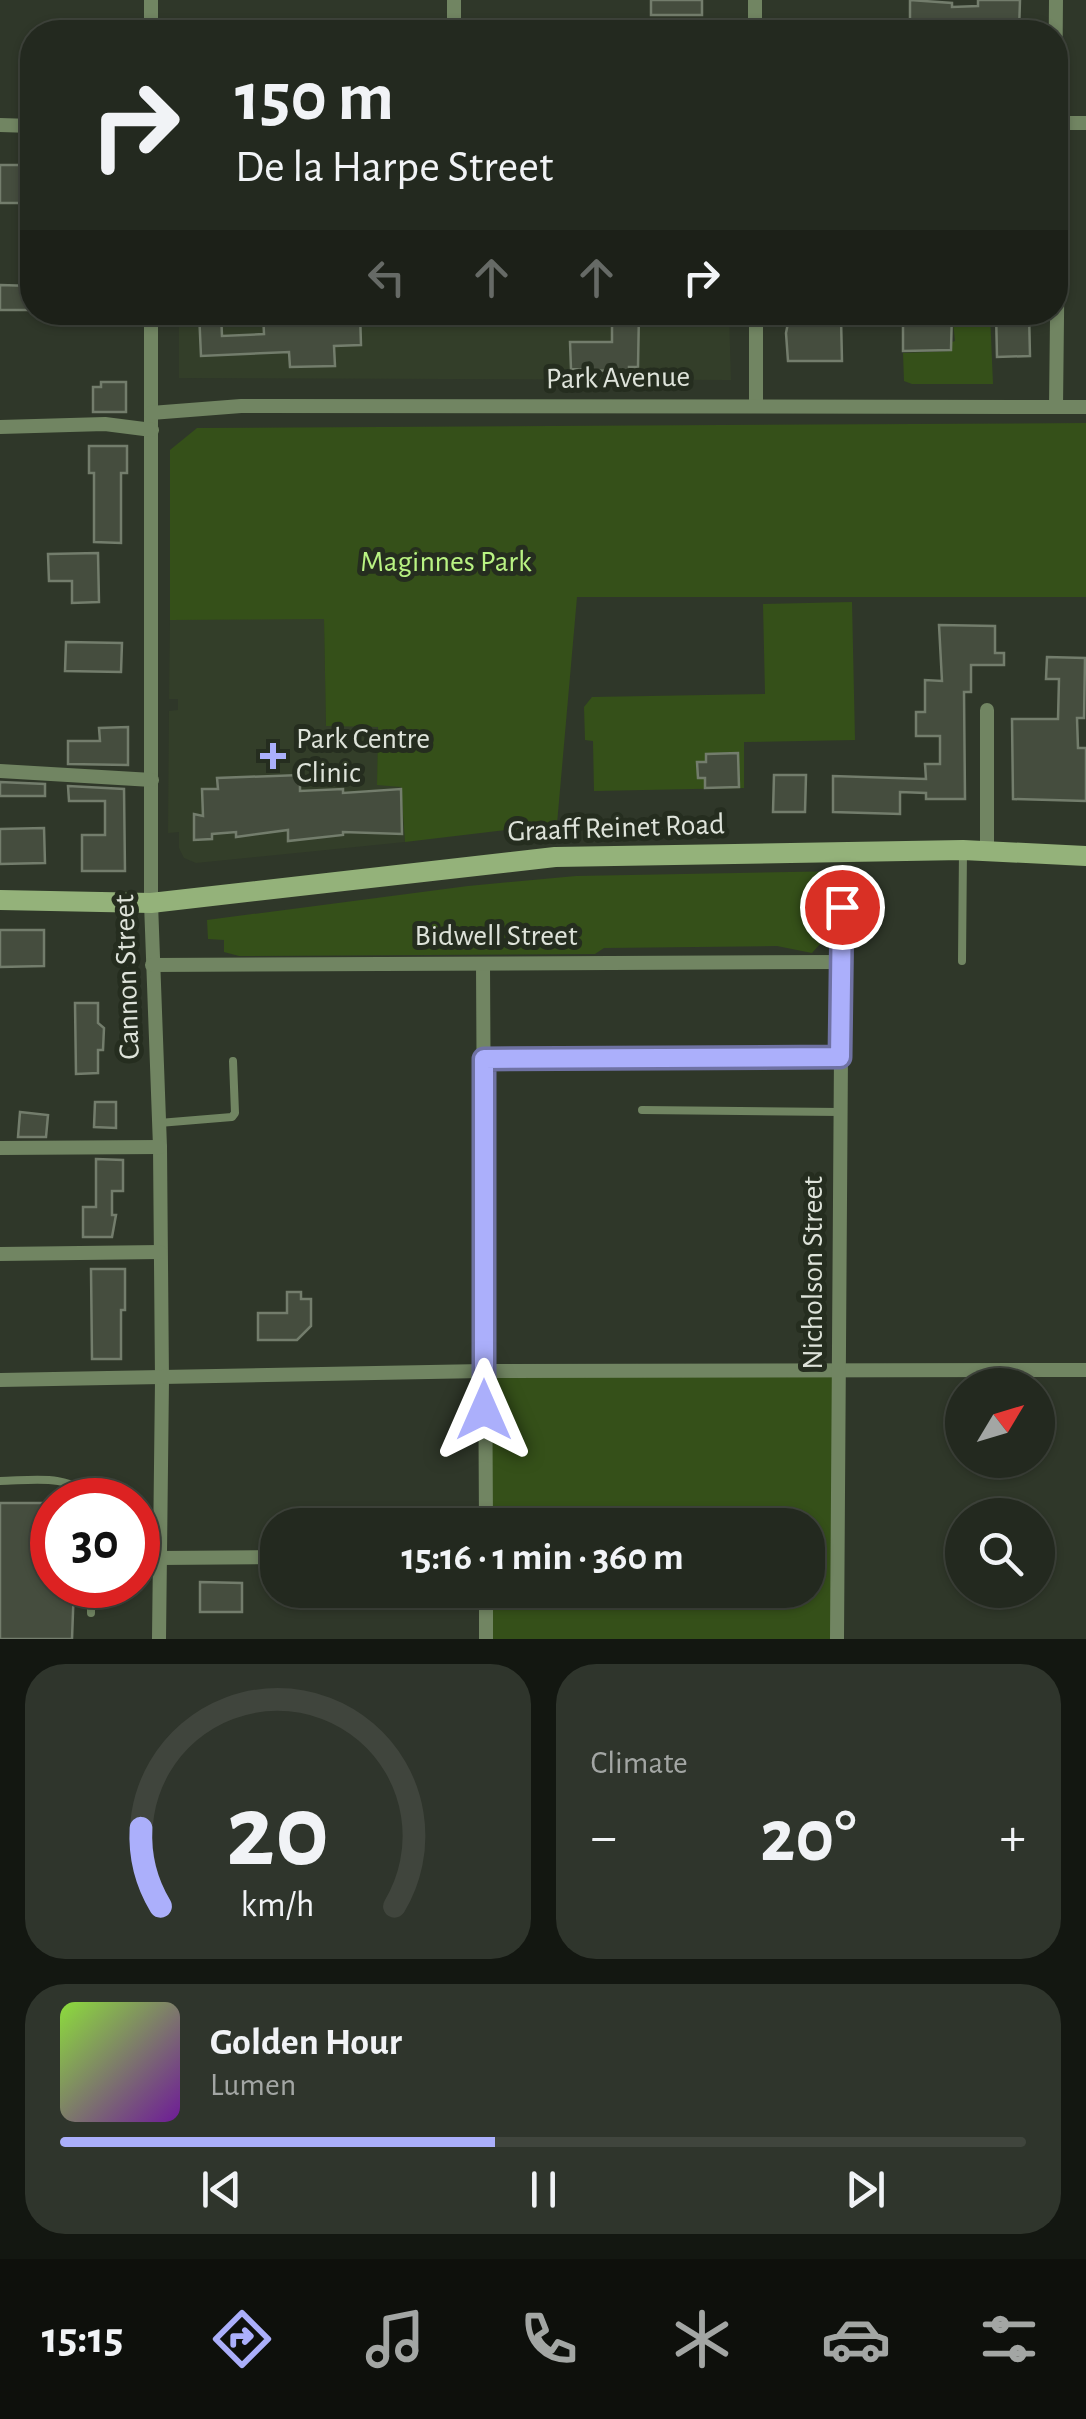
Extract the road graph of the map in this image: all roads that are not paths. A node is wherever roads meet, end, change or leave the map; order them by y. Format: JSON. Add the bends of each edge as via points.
{"nodes":[{"id":1,"x":151,"y":325,"type":"edge"},
{"id":2,"x":756,"y":325,"type":"edge"},
{"id":3,"x":1057,"y":325,"type":"edge"},
{"id":4,"x":756,"y":404,"type":"junction"},
{"id":5,"x":1086,"y":406,"type":"edge"},
{"id":6,"x":1056,"y":407,"type":"junction"},
{"id":7,"x":151,"y":413,"type":"junction"},
{"id":8,"x":0,"y":427,"type":"edge"},
{"id":9,"x":152,"y":430,"type":"junction"},
{"id":10,"x":988,"y":710,"type":"dead end"},
{"id":11,"x":0,"y":772,"type":"edge"},
{"id":12,"x":152,"y":780,"type":"junction"},
{"id":13,"x":963,"y":850,"type":"junction"},
{"id":14,"x":987,"y":851,"type":"junction"},
{"id":15,"x":1086,"y":856,"type":"edge"},
{"id":16,"x":0,"y":900,"type":"edge"},
{"id":17,"x":151,"y":903,"type":"junction"},
{"id":18,"x":842,"y":907,"type":"dead end"},
{"id":19,"x":962,"y":961,"type":"dead end"},
{"id":20,"x":840,"y":962,"type":"junction"},
{"id":21,"x":483,"y":964,"type":"junction"},
{"id":22,"x":152,"y":965,"type":"junction"},
{"id":23,"x":840,"y":1057,"type":"junction"},
{"id":24,"x":484,"y":1059,"type":"junction"},
{"id":25,"x":234,"y":1061,"type":"dead end"},
{"id":26,"x":642,"y":1110,"type":"dead end"},
{"id":27,"x":840,"y":1112,"type":"junction"},
{"id":28,"x":159,"y":1124,"type":"junction"},
{"id":29,"x":160,"y":1147,"type":"junction"},
{"id":30,"x":0,"y":1148,"type":"edge"},
{"id":31,"x":160,"y":1252,"type":"junction"},
{"id":32,"x":0,"y":1254,"type":"edge"},
{"id":33,"x":840,"y":1370,"type":"junction"},
{"id":34,"x":1086,"y":1370,"type":"edge"},
{"id":35,"x":483,"y":1371,"type":"junction"},
{"id":36,"x":0,"y":1380,"type":"edge"},
{"id":37,"x":162,"y":1380,"type":"junction"},
{"id":38,"x":0,"y":1482,"type":"edge"},
{"id":39,"x":30,"y":1482,"type":"edge"},
{"id":40,"x":160,"y":1499,"type":"edge"},
{"id":41,"x":486,"y":1508,"type":"edge"},
{"id":42,"x":260,"y":1556,"type":"edge"},
{"id":43,"x":160,"y":1558,"type":"edge"},
{"id":44,"x":91,"y":1608,"type":"edge"},
{"id":45,"x":159,"y":1608,"type":"edge"},
{"id":46,"x":486,"y":1608,"type":"edge"},
{"id":47,"x":91,"y":1614,"type":"dead end"},
{"id":48,"x":159,"y":1639,"type":"edge"},
{"id":49,"x":486,"y":1639,"type":"edge"},
{"id":50,"x":837,"y":1639,"type":"edge"}],
"edges":[{"from":1,"to":7,"type":"street","name":"Cannon Street"},
{"from":2,"to":4,"type":"street"},
{"from":3,"to":6,"type":"street"},
{"from":4,"to":6,"type":"street","name":"Park Avenue"},
{"from":4,"to":7,"type":"street","name":"Park Avenue","via":[[241,406]]},
{"from":5,"to":6,"type":"street","name":"Park Avenue"},
{"from":7,"to":9,"type":"street","name":"Cannon Street"},
{"from":8,"to":9,"type":"street","via":[[105,424]]},
{"from":9,"to":12,"type":"street","name":"Cannon Street"},
{"from":10,"to":14,"type":"street"},
{"from":11,"to":12,"type":"street"},
{"from":12,"to":17,"type":"street","name":"Cannon Street"},
{"from":13,"to":14,"type":"main road","name":"Graaff Reinet Road"},
{"from":13,"to":17,"type":"main road","name":"Graaff Reinet Road","via":[[554,858]]},
{"from":13,"to":19,"type":"lane"},
{"from":14,"to":15,"type":"main road","name":"Graaff Reinet Road"},
{"from":16,"to":17,"type":"main road","name":"Graaff Reinet Road"},
{"from":17,"to":22,"type":"street","name":"Cannon Street"},
{"from":18,"to":20,"type":"street","name":"Nicholson Street"},
{"from":20,"to":21,"type":"street","name":"Bidwell Street"},
{"from":20,"to":23,"type":"street","name":"Nicholson Street"},
{"from":21,"to":22,"type":"street","name":"Bidwell Street"},
{"from":21,"to":24,"type":"street"},
{"from":22,"to":28,"type":"street","name":"Cannon Street"},
{"from":23,"to":24,"type":"street"},
{"from":23,"to":27,"type":"street","name":"Nicholson Street"},
{"from":24,"to":35,"type":"street"},
{"from":25,"to":28,"type":"lane","via":[[232,1118]]},
{"from":26,"to":27,"type":"lane"},
{"from":27,"to":33,"type":"street","name":"Nicholson Street"},
{"from":28,"to":29,"type":"street","name":"Cannon Street"},
{"from":29,"to":30,"type":"street"},
{"from":29,"to":31,"type":"street","name":"Cannon Street"},
{"from":31,"to":32,"type":"street"},
{"from":31,"to":37,"type":"street","name":"Cannon Street"},
{"from":33,"to":34,"type":"street"},
{"from":33,"to":35,"type":"street"},
{"from":33,"to":50,"type":"street","name":"Nicholson Street"},
{"from":35,"to":37,"type":"street"},
{"from":35,"to":41,"type":"street"},
{"from":36,"to":37,"type":"street"},
{"from":37,"to":40,"type":"street","name":"Cannon Street"},
{"from":38,"to":39,"type":"lane"},
{"from":42,"to":43,"type":"street"},
{"from":44,"to":47,"type":"lane"},
{"from":45,"to":48,"type":"street","name":"Cannon Street"},
{"from":46,"to":49,"type":"street"}]}
